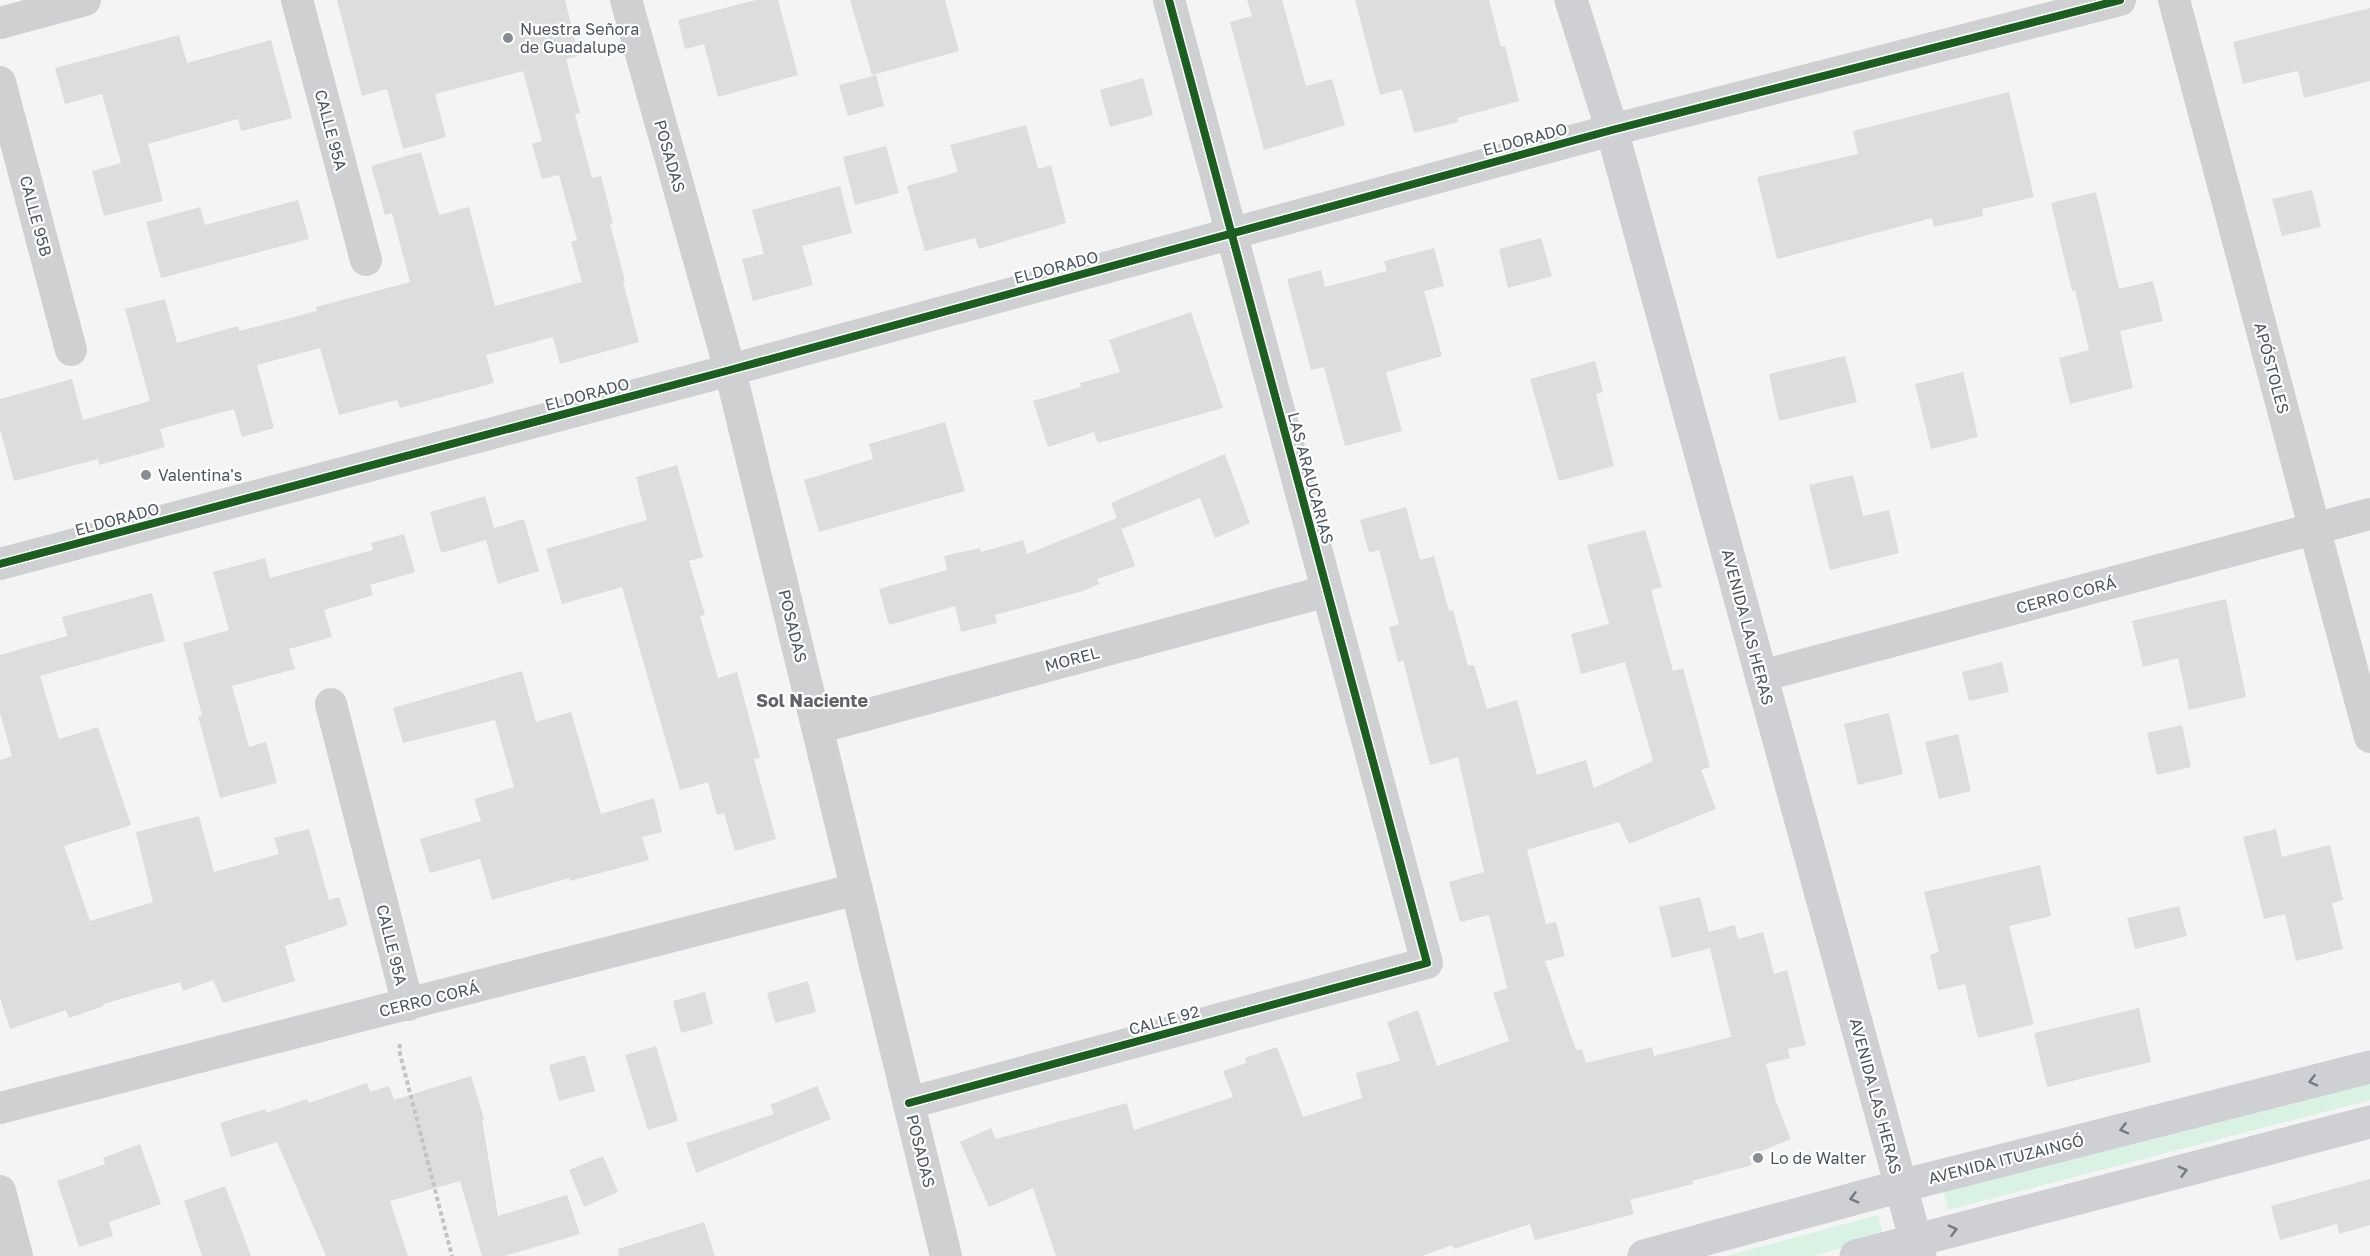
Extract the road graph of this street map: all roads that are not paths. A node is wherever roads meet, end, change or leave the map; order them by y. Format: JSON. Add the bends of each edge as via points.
{"nodes":[{"id":1,"x":85,"y":0,"type":"edge"},
{"id":2,"x":297,"y":0,"type":"edge"},
{"id":3,"x":626,"y":0,"type":"edge"},
{"id":4,"x":1169,"y":0,"type":"edge"},
{"id":5,"x":1571,"y":0,"type":"edge"},
{"id":6,"x":2120,"y":0,"type":"edge"},
{"id":7,"x":2174,"y":0,"type":"edge"},
{"id":8,"x":0,"y":23,"type":"edge"},
{"id":9,"x":0,"y":82,"type":"edge"},
{"id":10,"x":1612,"y":129,"type":"junction"},
{"id":11,"x":1232,"y":234,"type":"junction"},
{"id":12,"x":366,"y":260,"type":"dead end"},
{"id":13,"x":71,"y":350,"type":"dead end"},
{"id":14,"x":730,"y":369,"type":"junction"},
{"id":15,"x":2370,"y":514,"type":"edge"},
{"id":16,"x":2315,"y":529,"type":"junction"},
{"id":17,"x":0,"y":564,"type":"edge"},
{"id":18,"x":1327,"y":591,"type":"junction"},
{"id":19,"x":1761,"y":676,"type":"junction"},
{"id":20,"x":331,"y":704,"type":"dead end"},
{"id":21,"x":817,"y":728,"type":"junction"},
{"id":22,"x":2370,"y":737,"type":"edge"},
{"id":23,"x":857,"y":889,"type":"junction"},
{"id":24,"x":1427,"y":963,"type":"joint"},
{"id":25,"x":408,"y":1005,"type":"junction"},
{"id":26,"x":2370,"y":1067,"type":"edge"},
{"id":27,"x":909,"y":1103,"type":"junction"},
{"id":28,"x":0,"y":1108,"type":"edge"},
{"id":29,"x":2370,"y":1122,"type":"edge"},
{"id":30,"x":1901,"y":1185,"type":"junction"},
{"id":31,"x":0,"y":1191,"type":"edge"},
{"id":32,"x":1917,"y":1248,"type":"edge"},
{"id":33,"x":17,"y":1256,"type":"edge"},
{"id":34,"x":946,"y":1256,"type":"edge"},
{"id":35,"x":1644,"y":1256,"type":"edge"},
{"id":36,"x":1856,"y":1256,"type":"edge"}],
"edges":[{"from":1,"to":8,"type":"street"},
{"from":2,"to":12,"type":"street","name":"CALLE 95A"},
{"from":3,"to":14,"type":"street","name":"POSADAS"},
{"from":4,"to":11,"type":"street","name":"LAS ARAUCARIAS"},
{"from":5,"to":10,"type":"main road","name":"AVENIDA LAS HERAS"},
{"from":6,"to":10,"type":"street","name":"ELDORADO"},
{"from":7,"to":16,"type":"street","name":"APÓSTOLES"},
{"from":9,"to":13,"type":"street","name":"CALLE 95B"},
{"from":10,"to":11,"type":"street","name":"ELDORADO"},
{"from":10,"to":19,"type":"main road","name":"AVENIDA LAS HERAS"},
{"from":11,"to":14,"type":"street","name":"ELDORADO"},
{"from":11,"to":18,"type":"street","name":"LAS ARAUCARIAS"},
{"from":14,"to":17,"type":"street","name":"ELDORADO"},
{"from":14,"to":21,"type":"street","name":"POSADAS"},
{"from":15,"to":16,"type":"street","name":"CERRO CORÁ"},
{"from":16,"to":19,"type":"street","name":"CERRO CORÁ"},
{"from":16,"to":22,"type":"street","name":"APÓSTOLES"},
{"from":18,"to":21,"type":"street","name":"MOREL"},
{"from":18,"to":24,"type":"street","name":"LAS ARAUCARIAS"},
{"from":19,"to":30,"type":"main road","name":"AVENIDA LAS HERAS"},
{"from":20,"to":25,"type":"street","name":"CALLE 95A"},
{"from":21,"to":23,"type":"street","name":"POSADAS"},
{"from":23,"to":25,"type":"street","name":"CERRO CORÁ"},
{"from":23,"to":27,"type":"street","name":"POSADAS"},
{"from":24,"to":27,"type":"street","name":"CALLE 92"},
{"from":25,"to":28,"type":"street","name":"CERRO CORÁ"},
{"from":26,"to":30,"type":"main road","name":"AVENIDA ITUZAINGÓ","one_way":true},
{"from":27,"to":34,"type":"street","name":"POSADAS"},
{"from":32,"to":29,"type":"main road","one_way":true},
{"from":30,"to":32,"type":"main road","name":"AVENIDA LAS HERAS"},
{"from":30,"to":35,"type":"main road","name":"AVENIDA ITUZAINGÓ","one_way":true},
{"from":31,"to":33,"type":"street"},
{"from":32,"to":36,"type":"main road"}]}
